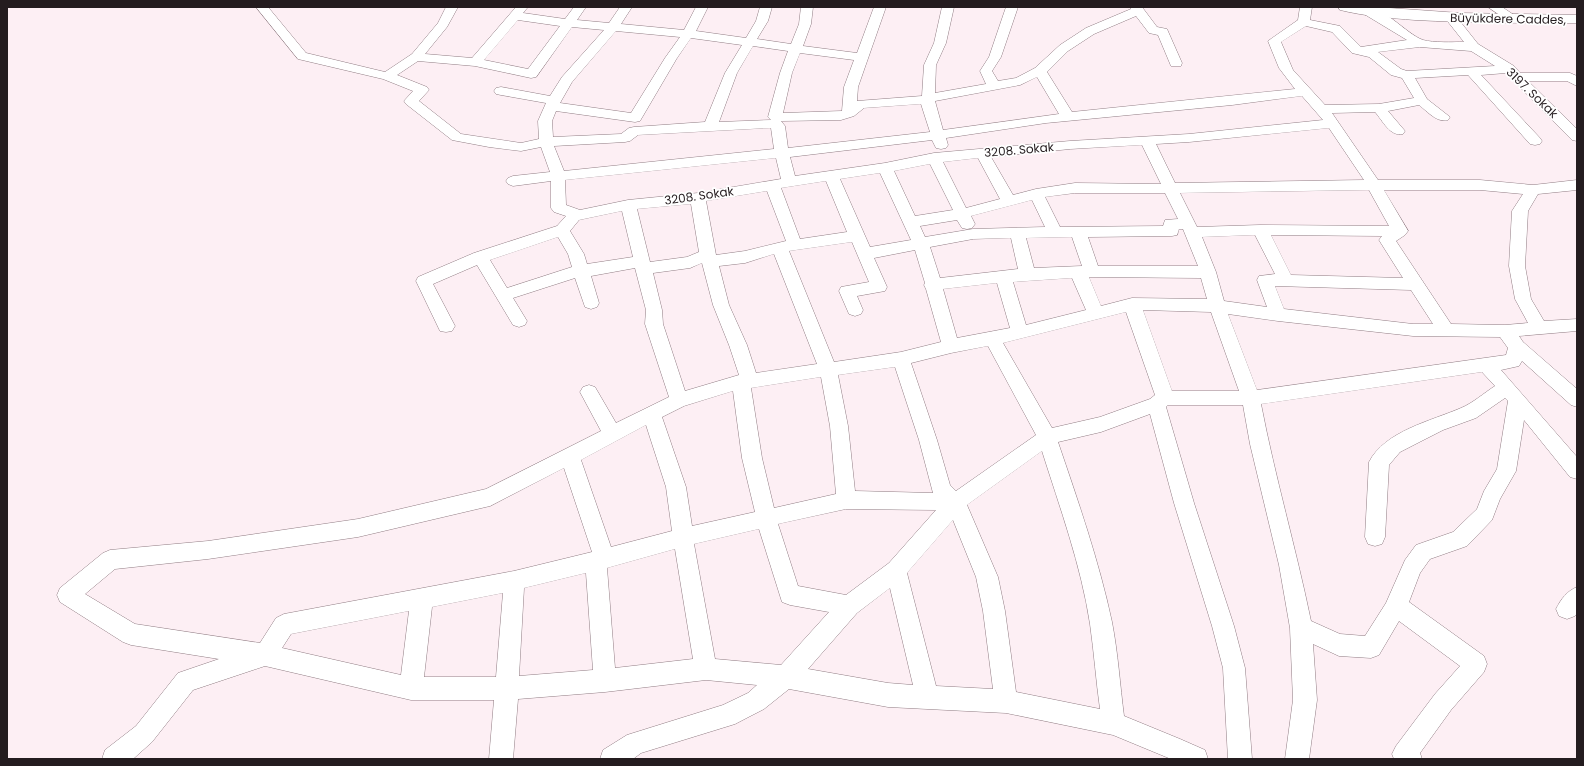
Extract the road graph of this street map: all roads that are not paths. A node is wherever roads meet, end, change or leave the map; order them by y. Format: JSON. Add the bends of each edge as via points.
{"nodes":[{"id":1,"x":262,"y":7,"type":"edge"},
{"id":2,"x":452,"y":7,"type":"edge"},
{"id":3,"x":580,"y":7,"type":"edge"},
{"id":4,"x":626,"y":7,"type":"edge"},
{"id":5,"x":702,"y":7,"type":"edge"},
{"id":6,"x":766,"y":7,"type":"edge"},
{"id":7,"x":807,"y":7,"type":"edge"},
{"id":8,"x":880,"y":7,"type":"edge"},
{"id":9,"x":948,"y":7,"type":"edge"},
{"id":10,"x":1012,"y":7,"type":"edge"},
{"id":11,"x":1306,"y":7,"type":"edge"},
{"id":12,"x":1344,"y":7,"type":"edge"},
{"id":13,"x":1496,"y":7,"type":"edge"},
{"id":14,"x":1137,"y":9,"type":"edge"},
{"id":15,"x":1368,"y":11,"type":"junction"},
{"id":16,"x":518,"y":12,"type":"edge"},
{"id":17,"x":1451,"y":18,"type":"junction"},
{"id":18,"x":1514,"y":19,"type":"junction"},
{"id":19,"x":1577,"y":19,"type":"edge"},
{"id":20,"x":1304,"y":22,"type":"junction"},
{"id":21,"x":569,"y":23,"type":"junction"},
{"id":22,"x":613,"y":27,"type":"junction"},
{"id":23,"x":688,"y":34,"type":"junction"},
{"id":24,"x":749,"y":43,"type":"junction"},
{"id":25,"x":1420,"y":43,"type":"junction"},
{"id":26,"x":1474,"y":47,"type":"junction"},
{"id":27,"x":797,"y":48,"type":"junction"},
{"id":28,"x":1361,"y":51,"type":"junction"},
{"id":29,"x":861,"y":56,"type":"junction"},
{"id":30,"x":416,"y":57,"type":"junction"},
{"id":31,"x":475,"y":62,"type":"junction"},
{"id":32,"x":1176,"y":63,"type":"dead end"},
{"id":33,"x":1040,"y":71,"type":"junction"},
{"id":34,"x":1471,"y":71,"type":"junction"},
{"id":35,"x":1513,"y":73,"type":"junction"},
{"id":36,"x":1407,"y":75,"type":"junction"},
{"id":37,"x":387,"y":76,"type":"junction"},
{"id":38,"x":1577,"y":82,"type":"edge"},
{"id":39,"x":994,"y":87,"type":"junction"},
{"id":40,"x":501,"y":91,"type":"dead end"},
{"id":41,"x":1305,"y":92,"type":"junction"},
{"id":42,"x":927,"y":98,"type":"junction"},
{"id":43,"x":1422,"y":101,"type":"junction"},
{"id":44,"x":553,"y":103,"type":"junction"},
{"id":45,"x":1380,"y":108,"type":"junction"},
{"id":46,"x":1322,"y":109,"type":"junction"},
{"id":47,"x":849,"y":113,"type":"junction"},
{"id":48,"x":1067,"y":116,"type":"junction"},
{"id":49,"x":1443,"y":117,"type":"dead end"},
{"id":50,"x":776,"y":121,"type":"junction"},
{"id":51,"x":1333,"y":123,"type":"junction"},
{"id":52,"x":635,"y":125,"type":"junction"},
{"id":53,"x":710,"y":126,"type":"junction"},
{"id":54,"x":1398,"y":131,"type":"dead end"},
{"id":55,"x":937,"y":135,"type":"junction"},
{"id":56,"x":1577,"y":137,"type":"edge"},
{"id":57,"x":1148,"y":141,"type":"junction"},
{"id":58,"x":1535,"y":141,"type":"dead end"},
{"id":59,"x":546,"y":142,"type":"junction"},
{"id":60,"x":782,"y":153,"type":"junction"},
{"id":61,"x":982,"y":153,"type":"junction"},
{"id":62,"x":939,"y":158,"type":"junction"},
{"id":63,"x":885,"y":168,"type":"junction"},
{"id":64,"x":558,"y":176,"type":"junction"},
{"id":65,"x":831,"y":176,"type":"junction"},
{"id":66,"x":513,"y":182,"type":"dead end"},
{"id":67,"x":789,"y":182,"type":"junction"},
{"id":68,"x":772,"y":185,"type":"junction"},
{"id":69,"x":1374,"y":185,"type":"junction"},
{"id":70,"x":1577,"y":185,"type":"edge"},
{"id":71,"x":1172,"y":188,"type":"junction"},
{"id":72,"x":1533,"y":190,"type":"junction"},
{"id":73,"x":1036,"y":194,"type":"junction"},
{"id":74,"x":698,"y":198,"type":"junction"},
{"id":75,"x":1009,"y":201,"type":"junction"},
{"id":76,"x":628,"y":205,"type":"junction"},
{"id":77,"x":576,"y":214,"type":"junction"},
{"id":78,"x":961,"y":214,"type":"junction"},
{"id":79,"x":911,"y":222,"type":"junction"},
{"id":80,"x":1190,"y":228,"type":"junction"},
{"id":81,"x":562,"y":230,"type":"junction"},
{"id":82,"x":1260,"y":230,"type":"junction"},
{"id":83,"x":1400,"y":231,"type":"junction"},
{"id":84,"x":1055,"y":232,"type":"junction"},
{"id":85,"x":1078,"y":232,"type":"junction"},
{"id":86,"x":1017,"y":233,"type":"junction"},
{"id":87,"x":973,"y":234,"type":"junction"},
{"id":88,"x":856,"y":236,"type":"junction"},
{"id":89,"x":921,"y":245,"type":"junction"},
{"id":90,"x":787,"y":246,"type":"junction"},
{"id":91,"x":864,"y":254,"type":"junction"},
{"id":92,"x":480,"y":257,"type":"junction"},
{"id":93,"x":709,"y":259,"type":"junction"},
{"id":94,"x":643,"y":264,"type":"junction"},
{"id":95,"x":581,"y":270,"type":"junction"},
{"id":96,"x":1085,"y":272,"type":"junction"},
{"id":97,"x":1208,"y":272,"type":"junction"},
{"id":98,"x":1028,"y":275,"type":"junction"},
{"id":99,"x":1003,"y":277,"type":"junction"},
{"id":100,"x":1286,"y":280,"type":"junction"},
{"id":101,"x":1417,"y":284,"type":"junction"},
{"id":102,"x":932,"y":285,"type":"junction"},
{"id":103,"x":503,"y":295,"type":"junction"},
{"id":104,"x":591,"y":303,"type":"dead end"},
{"id":105,"x":1132,"y":304,"type":"junction"},
{"id":106,"x":1217,"y":306,"type":"junction"},
{"id":107,"x":855,"y":310,"type":"dead end"},
{"id":108,"x":1096,"y":313,"type":"junction"},
{"id":109,"x":1278,"y":315,"type":"junction"},
{"id":110,"x":519,"y":321,"type":"dead end"},
{"id":111,"x":1577,"y":325,"type":"edge"},
{"id":112,"x":446,"y":326,"type":"dead end"},
{"id":113,"x":1539,"y":327,"type":"junction"},
{"id":114,"x":1447,"y":331,"type":"junction"},
{"id":115,"x":1505,"y":331,"type":"junction"},
{"id":116,"x":1020,"y":333,"type":"junction"},
{"id":117,"x":992,"y":338,"type":"junction"},
{"id":118,"x":950,"y":346,"type":"junction"},
{"id":119,"x":1517,"y":347,"type":"junction"},
{"id":120,"x":901,"y":359,"type":"junction"},
{"id":121,"x":1487,"y":366,"type":"junction"},
{"id":122,"x":828,"y":369,"type":"junction"},
{"id":123,"x":745,"y":382,"type":"junction"},
{"id":124,"x":589,"y":392,"type":"dead end"},
{"id":125,"x":1512,"y":394,"type":"junction"},
{"id":126,"x":1251,"y":398,"type":"junction"},
{"id":127,"x":679,"y":400,"type":"junction"},
{"id":128,"x":1577,"y":400,"type":"edge"},
{"id":129,"x":1160,"y":401,"type":"junction"},
{"id":130,"x":652,"y":414,"type":"junction"},
{"id":131,"x":613,"y":435,"type":"junction"},
{"id":132,"x":1046,"y":437,"type":"junction"},
{"id":133,"x":570,"y":457,"type":"junction"},
{"id":134,"x":1577,"y":471,"type":"edge"},
{"id":135,"x":846,"y":500,"type":"junction"},
{"id":136,"x":956,"y":502,"type":"junction"},
{"id":137,"x":766,"y":518,"type":"junction"},
{"id":138,"x":682,"y":536,"type":"junction"},
{"id":139,"x":1375,"y":536,"type":"dead end"},
{"id":140,"x":601,"y":560,"type":"junction"},
{"id":141,"x":896,"y":570,"type":"junction"},
{"id":142,"x":514,"y":581,"type":"junction"},
{"id":143,"x":422,"y":600,"type":"junction"},
{"id":144,"x":849,"y":606,"type":"junction"},
{"id":145,"x":1396,"y":606,"type":"junction"},
{"id":146,"x":1301,"y":628,"type":"junction"},
{"id":147,"x":265,"y":656,"type":"junction"},
{"id":148,"x":706,"y":669,"type":"junction"},
{"id":149,"x":786,"y":677,"type":"junction"},
{"id":150,"x":605,"y":681,"type":"junction"},
{"id":151,"x":507,"y":688,"type":"junction"},
{"id":152,"x":411,"y":689,"type":"junction"},
{"id":153,"x":927,"y":697,"type":"junction"},
{"id":154,"x":1006,"y":700,"type":"junction"},
{"id":155,"x":1113,"y":723,"type":"junction"},
{"id":156,"x":113,"y":757,"type":"edge"},
{"id":157,"x":501,"y":759,"type":"edge"},
{"id":158,"x":612,"y":759,"type":"edge"},
{"id":159,"x":1196,"y":759,"type":"edge"},
{"id":160,"x":1240,"y":759,"type":"edge"},
{"id":161,"x":1297,"y":759,"type":"edge"},
{"id":162,"x":1410,"y":759,"type":"edge"}],
"edges":[{"from":1,"to":37,"type":"street","via":[[302,56]]},
{"from":2,"to":30,"type":"street","via":[[443,24]]},
{"from":3,"to":21,"type":"street"},
{"from":4,"to":22,"type":"street"},
{"from":5,"to":23,"type":"street"},
{"from":6,"to":24,"type":"street","via":[[762,21]]},
{"from":7,"to":27,"type":"street","via":[[805,24]]},
{"from":8,"to":29,"type":"street"},
{"from":9,"to":42,"type":"street","via":[[940,43],[930,65]]},
{"from":10,"to":39,"type":"street","via":[[995,57],[986,71]]},
{"from":11,"to":20,"type":"street"},
{"from":12,"to":15,"type":"street","name":"Büyükdere Caddes,"},
{"from":13,"to":18,"type":"street"},
{"from":14,"to":32,"type":"street","via":[[1153,30],[1163,32]]},
{"from":14,"to":33,"type":"street","via":[[1090,31],[1064,48]]},
{"from":15,"to":17,"type":"street","name":"Büyükdere Caddes,"},
{"from":15,"to":25,"type":"street"},
{"from":16,"to":21,"type":"street"},
{"from":16,"to":31,"type":"street"},
{"from":17,"to":18,"type":"street","name":"Büyükdere Caddes,"},
{"from":17,"to":26,"type":"street","name":"3197. Sokak"},
{"from":18,"to":19,"type":"street","name":"Büyükdere Caddes,"},
{"from":20,"to":28,"type":"street","via":[[1336,29],[1356,50]]},
{"from":20,"to":41,"type":"street","via":[[1274,41],[1287,71]]},
{"from":21,"to":22,"type":"street"},
{"from":21,"to":31,"type":"street","via":[[532,74]]},
{"from":22,"to":23,"type":"street"},
{"from":22,"to":44,"type":"street","via":[[567,80]]},
{"from":23,"to":24,"type":"street"},
{"from":23,"to":52,"type":"street","via":[[671,58]]},
{"from":24,"to":27,"type":"street"},
{"from":24,"to":53,"type":"street","via":[[731,73]]},
{"from":25,"to":26,"type":"street"},
{"from":25,"to":28,"type":"street"},
{"from":26,"to":35,"type":"street","name":"3197. Sokak"},
{"from":27,"to":29,"type":"street"},
{"from":27,"to":50,"type":"street","via":[[786,73]]},
{"from":28,"to":36,"type":"street","via":[[1373,54],[1396,72]]},
{"from":29,"to":47,"type":"street","via":[[851,87]]},
{"from":30,"to":31,"type":"street"},
{"from":30,"to":37,"type":"street"},
{"from":33,"to":39,"type":"street","via":[[1020,81]]},
{"from":33,"to":48,"type":"street"},
{"from":34,"to":35,"type":"street"},
{"from":34,"to":36,"type":"street"},
{"from":34,"to":58,"type":"street"},
{"from":35,"to":38,"type":"street","via":[[1570,76]]},
{"from":35,"to":56,"type":"street","name":"3197. Sokak"},
{"from":36,"to":43,"type":"street"},
{"from":37,"to":59,"type":"street","via":[[422,90],[411,101],[457,136],[521,147]]},
{"from":39,"to":42,"type":"street"},
{"from":40,"to":44,"type":"street"},
{"from":41,"to":46,"type":"street"},
{"from":41,"to":48,"type":"street"},
{"from":42,"to":47,"type":"street","via":[[861,104]]},
{"from":42,"to":55,"type":"street"},
{"from":43,"to":45,"type":"street"},
{"from":43,"to":49,"type":"street"},
{"from":44,"to":52,"type":"street"},
{"from":44,"to":59,"type":"street","via":[[545,121]]},
{"from":45,"to":46,"type":"street"},
{"from":45,"to":54,"type":"street"},
{"from":46,"to":51,"type":"street"},
{"from":47,"to":50,"type":"street","via":[[841,116]]},
{"from":48,"to":55,"type":"street"},
{"from":50,"to":53,"type":"street"},
{"from":50,"to":60,"type":"street"},
{"from":51,"to":57,"type":"street","name":"3208. Sokak"},
{"from":51,"to":69,"type":"street"},
{"from":52,"to":53,"type":"street"},
{"from":52,"to":59,"type":"street","via":[[625,138]]},
{"from":55,"to":60,"type":"street"},
{"from":55,"to":62,"type":"street"},
{"from":57,"to":61,"type":"street","name":"3208. Sokak"},
{"from":57,"to":71,"type":"street"},
{"from":59,"to":64,"type":"street"},
{"from":60,"to":64,"type":"street"},
{"from":60,"to":67,"type":"street"},
{"from":61,"to":62,"type":"street","name":"3208. Sokak"},
{"from":61,"to":75,"type":"street"},
{"from":62,"to":63,"type":"street","name":"3208. Sokak"},
{"from":62,"to":78,"type":"street"},
{"from":63,"to":65,"type":"street","name":"3208. Sokak"},
{"from":63,"to":79,"type":"street"},
{"from":64,"to":66,"type":"street"},
{"from":64,"to":77,"type":"street","name":"3208. Sokak","via":[[559,208]]},
{"from":65,"to":67,"type":"street","name":"3208. Sokak"},
{"from":65,"to":88,"type":"street"},
{"from":67,"to":68,"type":"street","name":"3208. Sokak"},
{"from":68,"to":74,"type":"street","name":"3208. Sokak"},
{"from":68,"to":90,"type":"street"},
{"from":69,"to":71,"type":"street"},
{"from":69,"to":72,"type":"street","via":[[1480,185]]},
{"from":69,"to":83,"type":"street"},
{"from":70,"to":72,"type":"street"},
{"from":71,"to":73,"type":"street","via":[[1075,188]]},
{"from":71,"to":80,"type":"street"},
{"from":72,"to":113,"type":"street","via":[[1520,211],[1517,266],[1523,299]]},
{"from":73,"to":75,"type":"street"},
{"from":73,"to":84,"type":"street"},
{"from":74,"to":76,"type":"street","name":"3208. Sokak"},
{"from":74,"to":93,"type":"street"},
{"from":75,"to":78,"type":"street"},
{"from":76,"to":77,"type":"street","name":"3208. Sokak","via":[[579,216]]},
{"from":76,"to":94,"type":"street"},
{"from":77,"to":81,"type":"street"},
{"from":78,"to":79,"type":"street"},
{"from":78,"to":87,"type":"street"},
{"from":79,"to":89,"type":"street"},
{"from":80,"to":82,"type":"street"},
{"from":80,"to":85,"type":"street","via":[[1170,224],[1172,231]]},
{"from":80,"to":97,"type":"street"},
{"from":81,"to":92,"type":"street"},
{"from":81,"to":95,"type":"street","via":[[576,254]]},
{"from":82,"to":83,"type":"street"},
{"from":82,"to":100,"type":"street"},
{"from":83,"to":101,"type":"street","via":[[1387,240]]},
{"from":84,"to":85,"type":"street"},
{"from":84,"to":86,"type":"street"},
{"from":85,"to":96,"type":"street"},
{"from":86,"to":87,"type":"street"},
{"from":86,"to":98,"type":"street"},
{"from":87,"to":89,"type":"street"},
{"from":88,"to":90,"type":"street"},
{"from":88,"to":91,"type":"street"},
{"from":89,"to":91,"type":"street"},
{"from":89,"to":102,"type":"street"},
{"from":90,"to":93,"type":"street","via":[[745,257]]},
{"from":90,"to":122,"type":"street"},
{"from":91,"to":107,"type":"street","via":[[879,287],[847,291]]},
{"from":92,"to":103,"type":"street"},
{"from":92,"to":112,"type":"street","via":[[424,281]]},
{"from":93,"to":94,"type":"street"},
{"from":93,"to":123,"type":"street","via":[[721,305],[738,345]]},
{"from":94,"to":95,"type":"street"},
{"from":94,"to":127,"type":"street","via":[[654,310],[654,324]]},
{"from":95,"to":103,"type":"street"},
{"from":95,"to":104,"type":"street"},
{"from":96,"to":97,"type":"street"},
{"from":96,"to":98,"type":"street"},
{"from":96,"to":108,"type":"street"},
{"from":97,"to":106,"type":"street"},
{"from":98,"to":99,"type":"street"},
{"from":99,"to":102,"type":"street"},
{"from":99,"to":116,"type":"street"},
{"from":100,"to":101,"type":"street"},
{"from":100,"to":109,"type":"street","via":[[1265,280]]},
{"from":101,"to":114,"type":"street"},
{"from":102,"to":118,"type":"street"},
{"from":103,"to":110,"type":"street"},
{"from":105,"to":106,"type":"street"},
{"from":105,"to":108,"type":"street"},
{"from":105,"to":129,"type":"street"},
{"from":106,"to":109,"type":"street"},
{"from":106,"to":126,"type":"street"},
{"from":108,"to":116,"type":"street"},
{"from":109,"to":114,"type":"street","via":[[1413,330]]},
{"from":111,"to":113,"type":"street"},
{"from":113,"to":115,"type":"street"},
{"from":114,"to":115,"type":"street"},
{"from":115,"to":119,"type":"street"},
{"from":116,"to":117,"type":"street"},
{"from":117,"to":118,"type":"street"},
{"from":117,"to":132,"type":"street"},
{"from":118,"to":120,"type":"street"},
{"from":119,"to":121,"type":"street","via":[[1514,361]]},
{"from":119,"to":128,"type":"street"},
{"from":120,"to":122,"type":"street"},
{"from":120,"to":136,"type":"street","via":[[942,490]]},
{"from":121,"to":125,"type":"street"},
{"from":121,"to":126,"type":"street"},
{"from":122,"to":123,"type":"street"},
{"from":122,"to":135,"type":"street","via":[[839,426]]},
{"from":123,"to":127,"type":"street"},
{"from":123,"to":137,"type":"street","via":[[752,458]]},
{"from":124,"to":131,"type":"street"},
{"from":125,"to":134,"type":"street"},
{"from":125,"to":139,"type":"street","via":[[1436,425],[1393,446],[1379,462]]},
{"from":125,"to":145,"type":"street","via":[[1511,444],[1506,471],[1491,497],[1486,514],[1460,539],[1423,552],[1412,567]]},
{"from":126,"to":129,"type":"street"},
{"from":126,"to":146,"type":"street"},
{"from":127,"to":130,"type":"street"},
{"from":129,"to":132,"type":"street","via":[[1101,424]]},
{"from":129,"to":160,"type":"street","via":[[1184,503],[1234,668]]},
{"from":130,"to":131,"type":"street"},
{"from":130,"to":138,"type":"street","via":[[676,487]]},
{"from":131,"to":133,"type":"street"},
{"from":132,"to":136,"type":"street"},
{"from":132,"to":155,"type":"street","via":[[1080,537],[1096,600]]},
{"from":133,"to":140,"type":"street"},
{"from":133,"to":147,"type":"street","via":[[490,497],[358,528],[208,550],[110,560],[68,595],[131,634]]},
{"from":135,"to":136,"type":"street"},
{"from":135,"to":137,"type":"street"},
{"from":136,"to":141,"type":"street"},
{"from":136,"to":154,"type":"street","via":[[987,576]]},
{"from":137,"to":138,"type":"street"},
{"from":137,"to":144,"type":"street","via":[[790,595]]},
{"from":138,"to":140,"type":"street"},
{"from":138,"to":148,"type":"street"},
{"from":140,"to":142,"type":"street"},
{"from":140,"to":150,"type":"street"},
{"from":141,"to":144,"type":"street"},
{"from":141,"to":153,"type":"street"},
{"from":142,"to":143,"type":"street"},
{"from":142,"to":151,"type":"street"},
{"from":143,"to":147,"type":"street","via":[[284,625]]},
{"from":143,"to":152,"type":"street"},
{"from":144,"to":149,"type":"street"},
{"from":145,"to":146,"type":"street","via":[[1371,647],[1339,645]]},
{"from":145,"to":162,"type":"street","via":[[1476,664],[1443,702],[1404,754]]},
{"from":146,"to":161,"type":"street","via":[[1305,700]]},
{"from":147,"to":152,"type":"street"},
{"from":147,"to":156,"type":"street","via":[[186,681],[144,734]]},
{"from":148,"to":149,"type":"street"},
{"from":148,"to":150,"type":"street"},
{"from":149,"to":153,"type":"street","via":[[888,695]]},
{"from":149,"to":158,"type":"street","via":[[756,701],[727,716],[635,743]]},
{"from":150,"to":151,"type":"street"},
{"from":151,"to":152,"type":"street"},
{"from":151,"to":157,"type":"street"},
{"from":153,"to":154,"type":"street"},
{"from":154,"to":155,"type":"street"},
{"from":155,"to":159,"type":"street"}]}
